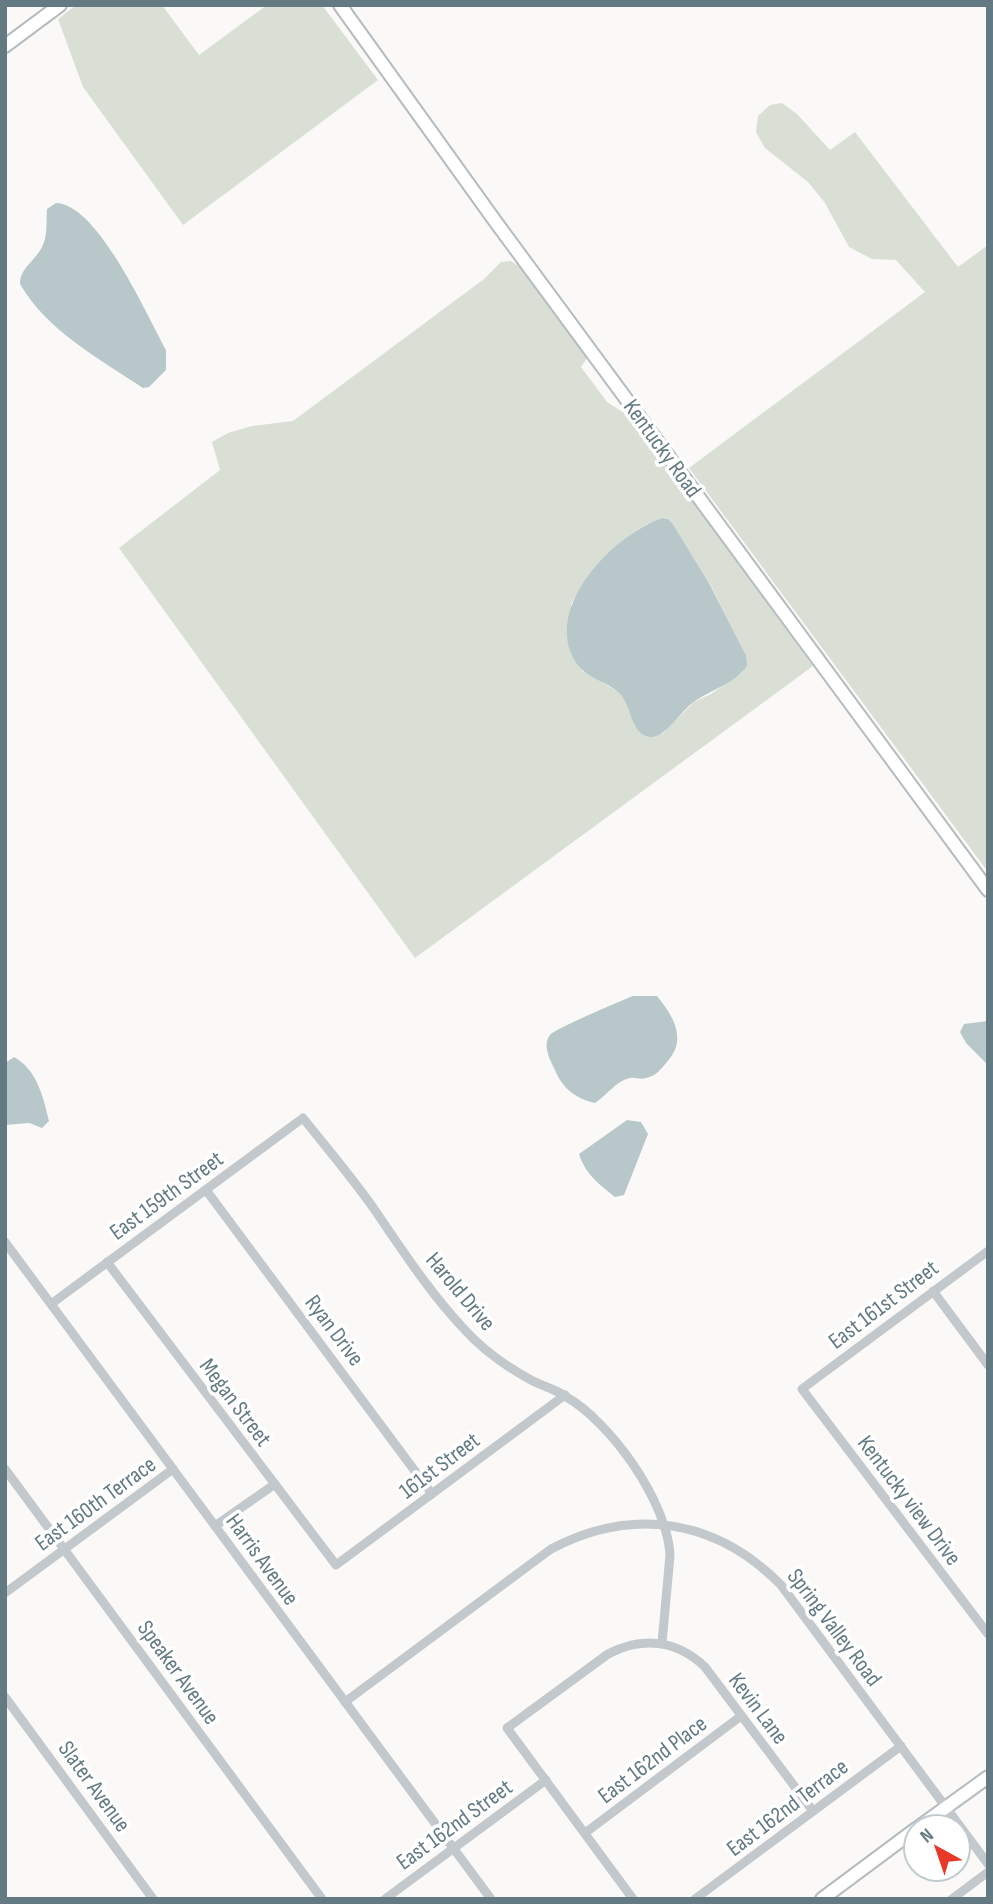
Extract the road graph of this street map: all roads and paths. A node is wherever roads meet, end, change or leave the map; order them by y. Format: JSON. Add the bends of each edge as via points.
{"nodes":[{"id":1,"x":340,"y":5,"type":"edge"},
{"id":2,"x":58,"y":6,"type":"edge"},
{"id":3,"x":5,"y":46,"type":"edge"},
{"id":4,"x":988,"y":890,"type":"edge"},
{"id":5,"x":303,"y":1118,"type":"joint"},
{"id":6,"x":206,"y":1190,"type":"junction"},
{"id":7,"x":5,"y":1242,"type":"edge"},
{"id":8,"x":988,"y":1251,"type":"edge"},
{"id":9,"x":107,"y":1262,"type":"junction"},
{"id":10,"x":933,"y":1292,"type":"junction"},
{"id":11,"x":51,"y":1304,"type":"junction"},
{"id":12,"x":988,"y":1365,"type":"edge"},
{"id":13,"x":802,"y":1389,"type":"joint"},
{"id":14,"x":565,"y":1395,"type":"junction"},
{"id":15,"x":5,"y":1469,"type":"edge"},
{"id":16,"x":173,"y":1469,"type":"junction"},
{"id":17,"x":275,"y":1484,"type":"junction"},
{"id":18,"x":432,"y":1494,"type":"junction"},
{"id":19,"x":666,"y":1525,"type":"junction"},
{"id":20,"x":215,"y":1526,"type":"junction"},
{"id":21,"x":65,"y":1549,"type":"junction"},
{"id":22,"x":336,"y":1565,"type":"joint"},
{"id":23,"x":5,"y":1593,"type":"edge"},
{"id":24,"x":988,"y":1634,"type":"edge"},
{"id":25,"x":662,"y":1643,"type":"junction"},
{"id":26,"x":5,"y":1697,"type":"edge"},
{"id":27,"x":345,"y":1702,"type":"junction"},
{"id":28,"x":741,"y":1716,"type":"junction"},
{"id":29,"x":901,"y":1746,"type":"junction"},
{"id":30,"x":988,"y":1777,"type":"edge"},
{"id":31,"x":546,"y":1780,"type":"junction"},
{"id":32,"x":946,"y":1807,"type":"junction"},
{"id":33,"x":813,"y":1811,"type":"junction"},
{"id":34,"x":938,"y":1813,"type":"edge"},
{"id":35,"x":585,"y":1833,"type":"junction"},
{"id":36,"x":902,"y":1840,"type":"edge"},
{"id":37,"x":453,"y":1848,"type":"junction"},
{"id":38,"x":988,"y":1864,"type":"edge"},
{"id":39,"x":988,"y":1872,"type":"edge"},
{"id":40,"x":153,"y":1899,"type":"edge"},
{"id":41,"x":322,"y":1899,"type":"edge"},
{"id":42,"x":385,"y":1899,"type":"edge"},
{"id":43,"x":491,"y":1899,"type":"edge"},
{"id":44,"x":633,"y":1899,"type":"edge"},
{"id":45,"x":695,"y":1899,"type":"edge"},
{"id":46,"x":822,"y":1899,"type":"edge"},
{"id":47,"x":952,"y":1899,"type":"edge"}],
"edges":[{"from":1,"to":4,"type":"street","name":"Kentucky Road"},
{"from":2,"to":3,"type":"street"},
{"from":5,"to":6,"type":"street","name":"East 159th Street"},
{"from":5,"to":14,"type":"street","name":"Harold Drive","via":[[465,1330],[515,1371]]},
{"from":6,"to":9,"type":"street","name":"East 159th Street"},
{"from":6,"to":18,"type":"street","name":"Ryan Drive"},
{"from":7,"to":11,"type":"street","name":"Harris Avenue"},
{"from":8,"to":10,"type":"street","name":"East 161st Street"},
{"from":9,"to":11,"type":"street","name":"East 159th Street"},
{"from":9,"to":17,"type":"street","name":"Megan Street"},
{"from":10,"to":12,"type":"street"},
{"from":10,"to":13,"type":"street","name":"East 161st Street"},
{"from":11,"to":16,"type":"street","name":"Harris Avenue"},
{"from":13,"to":24,"type":"street","name":"Kentucky view Drive"},
{"from":14,"to":18,"type":"street","name":"161st Street"},
{"from":14,"to":19,"type":"street","name":"Harold Drive","via":[[626,1455]]},
{"from":15,"to":21,"type":"street","name":"Speaker Avenue"},
{"from":16,"to":20,"type":"street","name":"Harris Avenue"},
{"from":16,"to":21,"type":"street","name":"East 160th Terrace"},
{"from":17,"to":20,"type":"street"},
{"from":17,"to":22,"type":"street","name":"Megan Street"},
{"from":18,"to":22,"type":"street","name":"161st Street"},
{"from":19,"to":25,"type":"street","via":[[670,1555]]},
{"from":19,"to":27,"type":"street","name":"Spring Valley Road","via":[[607,1527],[551,1549]]},
{"from":19,"to":29,"type":"street","name":"Spring Valley Road","via":[[717,1538],[768,1571]]},
{"from":20,"to":27,"type":"street","name":"Harris Avenue"},
{"from":21,"to":23,"type":"street","name":"East 160th Terrace"},
{"from":21,"to":41,"type":"street","name":"Speaker Avenue"},
{"from":25,"to":28,"type":"street","name":"Kevin Lane","via":[[696,1659]]},
{"from":25,"to":31,"type":"street","name":"Kevin Lane","via":[[631,1644],[608,1654],[507,1728]]},
{"from":26,"to":40,"type":"street","name":"Slater Avenue"},
{"from":27,"to":37,"type":"street","name":"Harris Avenue"},
{"from":28,"to":33,"type":"street","name":"Kevin Lane"},
{"from":28,"to":35,"type":"street","name":"East 162nd Place"},
{"from":29,"to":32,"type":"street","name":"Spring Valley Road"},
{"from":29,"to":33,"type":"street","name":"East 162nd Terrace"},
{"from":30,"to":32,"type":"street"},
{"from":31,"to":35,"type":"street"},
{"from":31,"to":37,"type":"street","name":"East 162nd Street"},
{"from":32,"to":34,"type":"street"},
{"from":32,"to":38,"type":"street","name":"Spring Valley Road"},
{"from":33,"to":45,"type":"street","name":"East 162nd Terrace"},
{"from":35,"to":44,"type":"street"},
{"from":36,"to":46,"type":"street"},
{"from":37,"to":42,"type":"street","name":"East 162nd Street"},
{"from":37,"to":43,"type":"street","name":"Harris Avenue"},
{"from":39,"to":47,"type":"street"}]}
